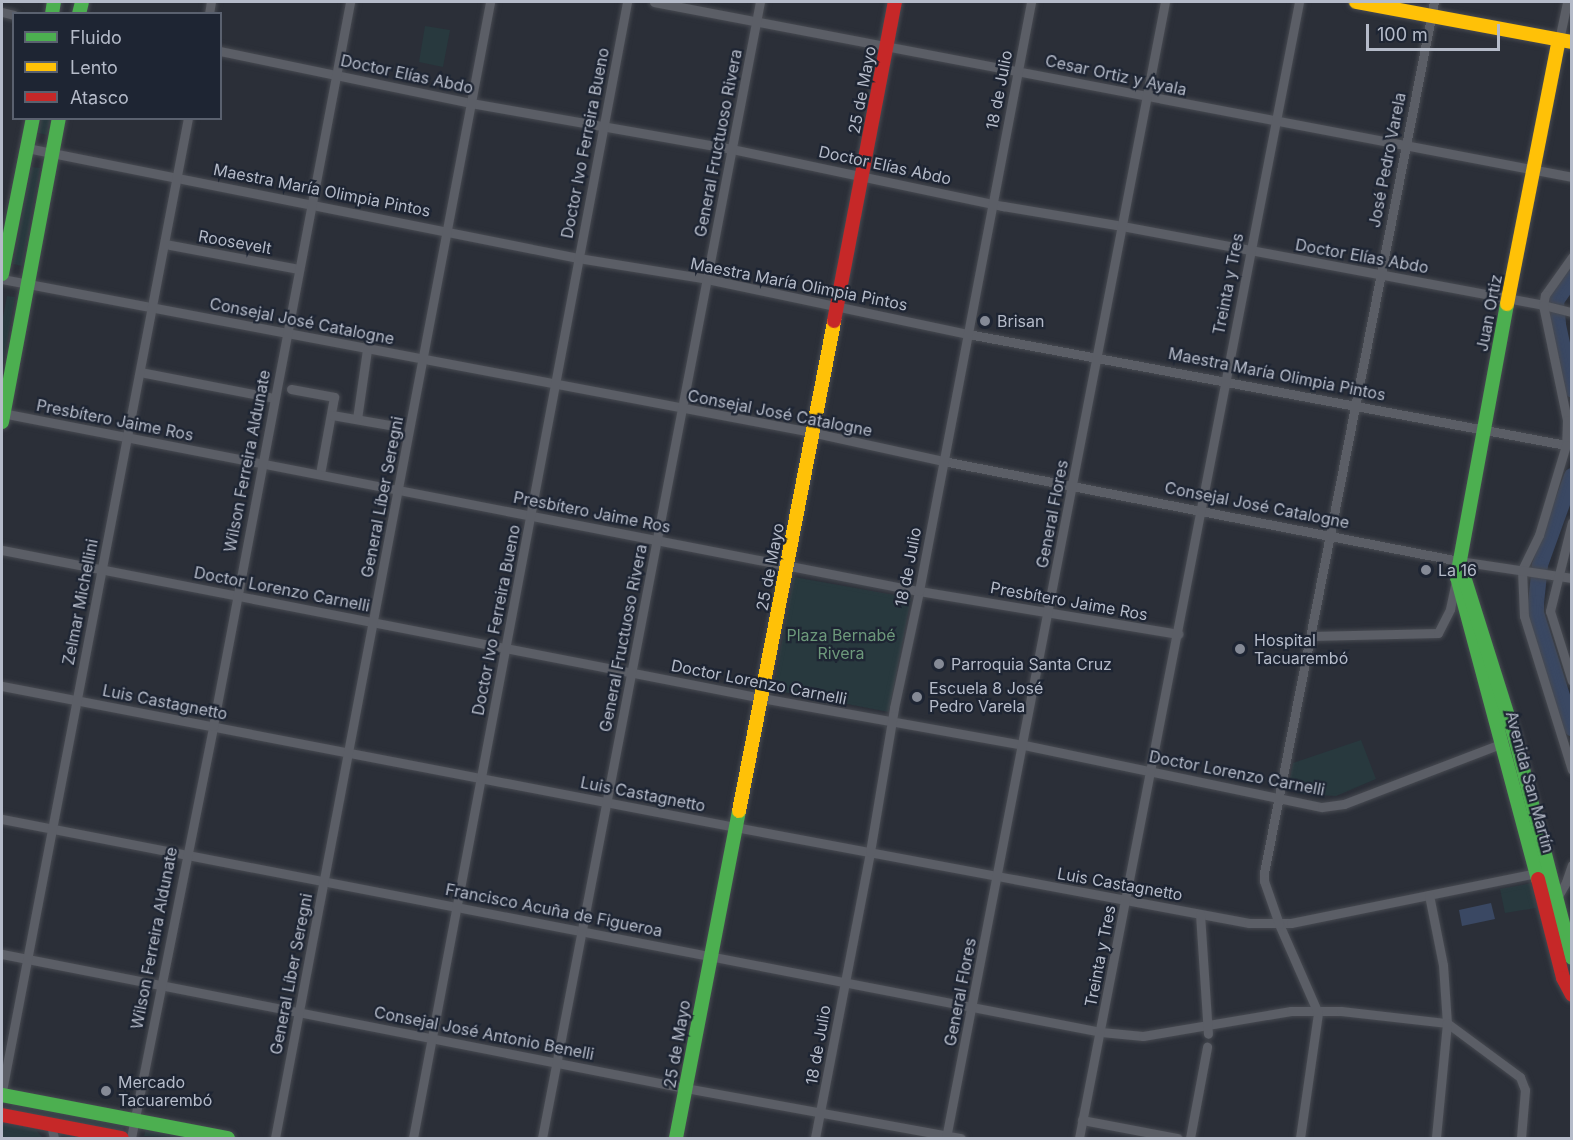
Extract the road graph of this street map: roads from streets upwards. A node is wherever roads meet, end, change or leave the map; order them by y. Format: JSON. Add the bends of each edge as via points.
{"nodes":[{"id":1,"x":350,"y":2,"type":"edge"},
{"id":2,"x":490,"y":2,"type":"edge"},
{"id":3,"x":627,"y":2,"type":"edge"},
{"id":4,"x":654,"y":2,"type":"edge"},
{"id":5,"x":760,"y":2,"type":"edge"},
{"id":6,"x":896,"y":2,"type":"edge"},
{"id":7,"x":1031,"y":2,"type":"edge"},
{"id":8,"x":1165,"y":2,"type":"edge"},
{"id":9,"x":1299,"y":2,"type":"edge"},
{"id":10,"x":1356,"y":2,"type":"edge"},
{"id":11,"x":1434,"y":2,"type":"edge"},
{"id":12,"x":1567,"y":2,"type":"edge"},
{"id":13,"x":1431,"y":16,"type":"junction"},
{"id":14,"x":756,"y":21,"type":"junction"},
{"id":15,"x":1565,"y":41,"type":"edge"},
{"id":16,"x":887,"y":46,"type":"junction"},
{"id":17,"x":222,"y":51,"type":"edge"},
{"id":18,"x":1018,"y":70,"type":"junction"},
{"id":19,"x":336,"y":74,"type":"junction"},
{"id":20,"x":1147,"y":97,"type":"junction"},
{"id":21,"x":471,"y":103,"type":"junction"},
{"id":22,"x":33,"y":120,"type":"edge"},
{"id":23,"x":59,"y":120,"type":"edge"},
{"id":24,"x":188,"y":120,"type":"edge"},
{"id":25,"x":1275,"y":122,"type":"junction"},
{"id":26,"x":603,"y":125,"type":"junction"},
{"id":27,"x":1404,"y":146,"type":"junction"},
{"id":28,"x":27,"y":148,"type":"junction"},
{"id":29,"x":732,"y":149,"type":"junction"},
{"id":30,"x":52,"y":153,"type":"junction"},
{"id":31,"x":1534,"y":171,"type":"junction"},
{"id":32,"x":862,"y":175,"type":"junction"},
{"id":33,"x":177,"y":177,"type":"junction"},
{"id":34,"x":1572,"y":177,"type":"edge"},
{"id":35,"x":312,"y":203,"type":"junction"},
{"id":36,"x":993,"y":204,"type":"junction"},
{"id":37,"x":1122,"y":225,"type":"junction"},
{"id":38,"x":446,"y":230,"type":"junction"},
{"id":39,"x":165,"y":244,"type":"junction"},
{"id":40,"x":1250,"y":251,"type":"junction"},
{"id":41,"x":1572,"y":257,"type":"edge"},
{"id":42,"x":578,"y":258,"type":"junction"},
{"id":43,"x":299,"y":269,"type":"junction"},
{"id":44,"x":2,"y":274,"type":"edge"},
{"id":45,"x":1380,"y":274,"type":"junction"},
{"id":46,"x":2,"y":279,"type":"edge"},
{"id":47,"x":707,"y":279,"type":"junction"},
{"id":48,"x":28,"y":284,"type":"junction"},
{"id":49,"x":1509,"y":299,"type":"junction"},
{"id":50,"x":1572,"y":303,"type":"edge"},
{"id":51,"x":836,"y":305,"type":"junction"},
{"id":52,"x":1547,"y":306,"type":"junction"},
{"id":53,"x":152,"y":307,"type":"junction"},
{"id":54,"x":1570,"y":312,"type":"edge"},
{"id":55,"x":287,"y":333,"type":"junction"},
{"id":56,"x":968,"y":334,"type":"junction"},
{"id":57,"x":367,"y":350,"type":"junction"},
{"id":58,"x":1097,"y":356,"type":"junction"},
{"id":59,"x":423,"y":359,"type":"junction"},
{"id":60,"x":140,"y":372,"type":"junction"},
{"id":61,"x":1226,"y":381,"type":"junction"},
{"id":62,"x":555,"y":385,"type":"junction"},
{"id":63,"x":291,"y":389,"type":"dead end"},
{"id":64,"x":274,"y":398,"type":"junction"},
{"id":65,"x":1354,"y":405,"type":"junction"},
{"id":66,"x":682,"y":409,"type":"junction"},
{"id":67,"x":332,"y":415,"type":"junction"},
{"id":68,"x":2,"y":416,"type":"edge"},
{"id":69,"x":357,"y":420,"type":"junction"},
{"id":70,"x":395,"y":426,"type":"dead end"},
{"id":71,"x":1483,"y":429,"type":"junction"},
{"id":72,"x":812,"y":432,"type":"junction"},
{"id":73,"x":126,"y":436,"type":"junction"},
{"id":74,"x":1566,"y":444,"type":"junction"},
{"id":75,"x":943,"y":461,"type":"junction"},
{"id":76,"x":262,"y":464,"type":"junction"},
{"id":77,"x":320,"y":474,"type":"junction"},
{"id":78,"x":1072,"y":485,"type":"junction"},
{"id":79,"x":398,"y":490,"type":"junction"},
{"id":80,"x":1202,"y":510,"type":"junction"},
{"id":81,"x":531,"y":516,"type":"junction"},
{"id":82,"x":1572,"y":522,"type":"edge"},
{"id":83,"x":1329,"y":534,"type":"junction"},
{"id":84,"x":658,"y":539,"type":"junction"},
{"id":85,"x":2,"y":550,"type":"edge"},
{"id":86,"x":1459,"y":561,"type":"junction"},
{"id":87,"x":787,"y":564,"type":"junction"},
{"id":88,"x":102,"y":570,"type":"junction"},
{"id":89,"x":1524,"y":570,"type":"junction"},
{"id":90,"x":1555,"y":575,"type":"junction"},
{"id":91,"x":1457,"y":577,"type":"junction"},
{"id":92,"x":1572,"y":578,"type":"edge"},
{"id":93,"x":919,"y":591,"type":"junction"},
{"id":94,"x":236,"y":596,"type":"junction"},
{"id":95,"x":1049,"y":612,"type":"junction"},
{"id":96,"x":373,"y":622,"type":"junction"},
{"id":97,"x":1178,"y":634,"type":"junction"},
{"id":98,"x":1311,"y":636,"type":"junction"},
{"id":99,"x":506,"y":648,"type":"junction"},
{"id":100,"x":632,"y":672,"type":"junction"},
{"id":101,"x":1572,"y":681,"type":"edge"},
{"id":102,"x":2,"y":686,"type":"edge"},
{"id":103,"x":762,"y":698,"type":"junction"},
{"id":104,"x":77,"y":700,"type":"junction"},
{"id":105,"x":892,"y":722,"type":"junction"},
{"id":106,"x":213,"y":726,"type":"junction"},
{"id":107,"x":1503,"y":743,"type":"junction"},
{"id":108,"x":1024,"y":745,"type":"junction"},
{"id":109,"x":348,"y":752,"type":"junction"},
{"id":110,"x":1572,"y":770,"type":"edge"},
{"id":111,"x":1151,"y":771,"type":"junction"},
{"id":112,"x":481,"y":778,"type":"junction"},
{"id":113,"x":1279,"y":798,"type":"junction"},
{"id":114,"x":606,"y":802,"type":"junction"},
{"id":115,"x":2,"y":819,"type":"edge"},
{"id":116,"x":735,"y":827,"type":"junction"},
{"id":117,"x":52,"y":829,"type":"junction"},
{"id":118,"x":870,"y":852,"type":"junction"},
{"id":119,"x":185,"y":855,"type":"junction"},
{"id":120,"x":1572,"y":865,"type":"edge"},
{"id":121,"x":1551,"y":870,"type":"junction"},
{"id":122,"x":1537,"y":873,"type":"junction"},
{"id":123,"x":998,"y":876,"type":"junction"},
{"id":124,"x":324,"y":881,"type":"junction"},
{"id":125,"x":1429,"y":895,"type":"junction"},
{"id":126,"x":1558,"y":896,"type":"junction"},
{"id":127,"x":1544,"y":899,"type":"junction"},
{"id":128,"x":1126,"y":901,"type":"junction"},
{"id":129,"x":457,"y":907,"type":"junction"},
{"id":130,"x":1200,"y":914,"type":"junction"},
{"id":131,"x":1279,"y":924,"type":"junction"},
{"id":132,"x":581,"y":931,"type":"junction"},
{"id":133,"x":2,"y":954,"type":"edge"},
{"id":134,"x":709,"y":955,"type":"junction"},
{"id":135,"x":27,"y":958,"type":"junction"},
{"id":136,"x":1572,"y":958,"type":"edge"},
{"id":137,"x":845,"y":982,"type":"junction"},
{"id":138,"x":161,"y":985,"type":"junction"},
{"id":139,"x":1572,"y":994,"type":"edge"},
{"id":140,"x":973,"y":1006,"type":"junction"},
{"id":141,"x":299,"y":1011,"type":"junction"},
{"id":142,"x":1318,"y":1013,"type":"junction"},
{"id":143,"x":1447,"y":1023,"type":"junction"},
{"id":144,"x":1208,"y":1030,"type":"junction"},
{"id":145,"x":1101,"y":1032,"type":"junction"},
{"id":146,"x":432,"y":1039,"type":"junction"},
{"id":147,"x":1207,"y":1047,"type":"dead end"},
{"id":148,"x":556,"y":1061,"type":"junction"},
{"id":149,"x":686,"y":1088,"type":"junction"},
{"id":150,"x":2,"y":1093,"type":"edge"},
{"id":151,"x":820,"y":1114,"type":"junction"},
{"id":152,"x":2,"y":1115,"type":"edge"},
{"id":153,"x":134,"y":1120,"type":"junction"},
{"id":154,"x":1082,"y":1120,"type":"junction"},
{"id":155,"x":52,"y":1132,"type":"edge"},
{"id":156,"x":202,"y":1136,"type":"edge"},
{"id":157,"x":947,"y":1137,"type":"edge"},
{"id":158,"x":122,"y":1138,"type":"edge"},
{"id":159,"x":131,"y":1138,"type":"edge"},
{"id":160,"x":228,"y":1138,"type":"edge"},
{"id":161,"x":275,"y":1138,"type":"edge"},
{"id":162,"x":413,"y":1138,"type":"edge"},
{"id":163,"x":542,"y":1138,"type":"edge"},
{"id":164,"x":676,"y":1138,"type":"edge"},
{"id":165,"x":815,"y":1138,"type":"edge"},
{"id":166,"x":961,"y":1138,"type":"edge"},
{"id":167,"x":1079,"y":1138,"type":"edge"},
{"id":168,"x":1177,"y":1138,"type":"edge"},
{"id":169,"x":1190,"y":1138,"type":"edge"},
{"id":170,"x":1300,"y":1138,"type":"edge"},
{"id":171,"x":1436,"y":1138,"type":"edge"},
{"id":172,"x":1521,"y":1138,"type":"edge"}],
"edges":[{"from":1,"to":19,"type":"street","name":"Wilson Ferreira Aldunate"},
{"from":2,"to":21,"type":"street","name":"General Líber Seregni"},
{"from":3,"to":26,"type":"street","name":"Doctor Ivo Ferreira Bueno"},
{"from":4,"to":14,"type":"street","name":"Cesar Ortiz y Ayala"},
{"from":5,"to":14,"type":"street","name":"General Fructuoso Rivera"},
{"from":6,"to":16,"type":"street","name":"25 de Mayo"},
{"from":7,"to":18,"type":"street","name":"18 de Julio"},
{"from":8,"to":20,"type":"street","name":"General Flores"},
{"from":9,"to":25,"type":"street","name":"Treinta y Tres"},
{"from":10,"to":13,"type":"street"},
{"from":11,"to":13,"type":"street","name":"José Pedro Varela"},
{"from":12,"to":15,"type":"street","name":"Juan Ortiz"},
{"from":13,"to":15,"type":"street"},
{"from":13,"to":27,"type":"street","name":"José Pedro Varela"},
{"from":14,"to":16,"type":"street","name":"Cesar Ortiz y Ayala"},
{"from":14,"to":29,"type":"street","name":"General Fructuoso Rivera"},
{"from":15,"to":31,"type":"street","name":"Juan Ortiz"},
{"from":16,"to":18,"type":"street","name":"Cesar Ortiz y Ayala"},
{"from":16,"to":32,"type":"street","name":"25 de Mayo"},
{"from":17,"to":19,"type":"street","name":"Doctor Elías Abdo"},
{"from":18,"to":20,"type":"street","name":"Cesar Ortiz y Ayala"},
{"from":18,"to":36,"type":"street","name":"18 de Julio"},
{"from":19,"to":21,"type":"street","name":"Doctor Elías Abdo"},
{"from":19,"to":35,"type":"street","name":"Wilson Ferreira Aldunate"},
{"from":20,"to":25,"type":"street","name":"Cesar Ortiz y Ayala"},
{"from":20,"to":37,"type":"street","name":"General Flores"},
{"from":21,"to":26,"type":"street","name":"Doctor Elías Abdo"},
{"from":21,"to":38,"type":"street","name":"General Líber Seregni"},
{"from":22,"to":28,"type":"street"},
{"from":23,"to":30,"type":"street"},
{"from":24,"to":33,"type":"street","name":"Zelmar Michellini"},
{"from":25,"to":27,"type":"street","name":"Cesar Ortiz y Ayala"},
{"from":25,"to":40,"type":"street","name":"Treinta y Tres"},
{"from":26,"to":29,"type":"street","name":"Doctor Elías Abdo"},
{"from":26,"to":42,"type":"street","name":"Doctor Ivo Ferreira Bueno"},
{"from":27,"to":31,"type":"street","name":"Cesar Ortiz y Ayala"},
{"from":27,"to":45,"type":"street","name":"José Pedro Varela"},
{"from":28,"to":30,"type":"street","name":"Maestra María Olimpia Pintos"},
{"from":28,"to":44,"type":"street"},
{"from":29,"to":32,"type":"street","name":"Doctor Elías Abdo"},
{"from":29,"to":47,"type":"street","name":"General Fructuoso Rivera"},
{"from":30,"to":33,"type":"street","name":"Maestra María Olimpia Pintos"},
{"from":30,"to":48,"type":"street"},
{"from":31,"to":34,"type":"street","name":"Cesar Ortiz y Ayala"},
{"from":31,"to":49,"type":"street","name":"Juan Ortiz"},
{"from":32,"to":36,"type":"street","name":"Doctor Elías Abdo"},
{"from":32,"to":51,"type":"street","name":"25 de Mayo"},
{"from":33,"to":35,"type":"street","name":"Maestra María Olimpia Pintos"},
{"from":33,"to":39,"type":"street","name":"Zelmar Michellini"},
{"from":35,"to":38,"type":"street","name":"Maestra María Olimpia Pintos"},
{"from":35,"to":43,"type":"street","name":"Wilson Ferreira Aldunate"},
{"from":36,"to":37,"type":"street","name":"Doctor Elías Abdo"},
{"from":36,"to":56,"type":"street","name":"18 de Julio"},
{"from":37,"to":40,"type":"street","name":"Doctor Elías Abdo"},
{"from":37,"to":58,"type":"street","name":"General Flores"},
{"from":38,"to":42,"type":"street","name":"Maestra María Olimpia Pintos"},
{"from":38,"to":59,"type":"street","name":"General Líber Seregni"},
{"from":39,"to":43,"type":"street","name":"Roosevelt"},
{"from":39,"to":53,"type":"street","name":"Zelmar Michellini"},
{"from":40,"to":45,"type":"street","name":"Doctor Elías Abdo"},
{"from":40,"to":61,"type":"street","name":"Treinta y Tres"},
{"from":41,"to":52,"type":"street","via":[[1545,295]]},
{"from":42,"to":47,"type":"street","name":"Maestra María Olimpia Pintos"},
{"from":42,"to":62,"type":"street","name":"Doctor Ivo Ferreira Bueno"},
{"from":43,"to":55,"type":"street","name":"Wilson Ferreira Aldunate"},
{"from":45,"to":49,"type":"street","name":"Doctor Elías Abdo"},
{"from":45,"to":65,"type":"street","name":"José Pedro Varela"},
{"from":46,"to":48,"type":"street","name":"Consejal José Catalogne"},
{"from":47,"to":51,"type":"street","name":"Maestra María Olimpia Pintos"},
{"from":47,"to":66,"type":"street","name":"General Fructuoso Rivera"},
{"from":48,"to":53,"type":"street","name":"Consejal José Catalogne"},
{"from":48,"to":68,"type":"street"},
{"from":49,"to":52,"type":"street","name":"Doctor Elías Abdo"},
{"from":49,"to":71,"type":"street","name":"Juan Ortiz"},
{"from":50,"to":54,"type":"street"},
{"from":51,"to":56,"type":"street","name":"Maestra María Olimpia Pintos"},
{"from":51,"to":72,"type":"street","name":"25 de Mayo"},
{"from":52,"to":54,"type":"street","name":"Doctor Elías Abdo"},
{"from":52,"to":74,"type":"street","via":[[1567,420]]},
{"from":53,"to":55,"type":"street","name":"Consejal José Catalogne"},
{"from":53,"to":60,"type":"street","name":"Zelmar Michellini"},
{"from":55,"to":57,"type":"street","name":"Consejal José Catalogne"},
{"from":55,"to":64,"type":"street","name":"Wilson Ferreira Aldunate"},
{"from":56,"to":58,"type":"street","name":"Maestra María Olimpia Pintos"},
{"from":56,"to":75,"type":"street","name":"18 de Julio"},
{"from":57,"to":59,"type":"street","name":"Consejal José Catalogne"},
{"from":57,"to":69,"type":"street"},
{"from":58,"to":61,"type":"street","name":"Maestra María Olimpia Pintos"},
{"from":58,"to":78,"type":"street","name":"General Flores"},
{"from":59,"to":62,"type":"street","name":"Consejal José Catalogne"},
{"from":59,"to":79,"type":"street","name":"General Líber Seregni"},
{"from":60,"to":64,"type":"street"},
{"from":60,"to":73,"type":"street","name":"Zelmar Michellini"},
{"from":61,"to":65,"type":"street","name":"Maestra María Olimpia Pintos"},
{"from":61,"to":80,"type":"street","name":"Treinta y Tres"},
{"from":62,"to":66,"type":"street","name":"Consejal José Catalogne"},
{"from":62,"to":81,"type":"street","name":"Doctor Ivo Ferreira Bueno"},
{"from":63,"to":67,"type":"street","via":[[334,397]]},
{"from":64,"to":76,"type":"street","name":"Wilson Ferreira Aldunate"},
{"from":65,"to":71,"type":"street","name":"Maestra María Olimpia Pintos"},
{"from":65,"to":83,"type":"street","name":"José Pedro Varela"},
{"from":66,"to":72,"type":"street","name":"Consejal José Catalogne"},
{"from":66,"to":84,"type":"street","name":"General Fructuoso Rivera"},
{"from":67,"to":69,"type":"street"},
{"from":67,"to":77,"type":"street"},
{"from":68,"to":73,"type":"street","name":"Presbítero Jaime Ros"},
{"from":69,"to":70,"type":"street"},
{"from":71,"to":74,"type":"street","name":"Maestra María Olimpia Pintos"},
{"from":71,"to":86,"type":"street","name":"Juan Ortiz"},
{"from":72,"to":75,"type":"street","name":"Consejal José Catalogne"},
{"from":72,"to":87,"type":"street","name":"25 de Mayo"},
{"from":73,"to":76,"type":"street","name":"Presbítero Jaime Ros"},
{"from":73,"to":88,"type":"street","name":"Zelmar Michellini"},
{"from":74,"to":89,"type":"street","via":[[1539,535]]},
{"from":75,"to":78,"type":"street","name":"Consejal José Catalogne"},
{"from":75,"to":93,"type":"street","name":"18 de Julio"},
{"from":76,"to":77,"type":"street","name":"Presbítero Jaime Ros"},
{"from":76,"to":94,"type":"street","name":"Wilson Ferreira Aldunate"},
{"from":77,"to":79,"type":"street","name":"Presbítero Jaime Ros"},
{"from":78,"to":80,"type":"street","name":"Consejal José Catalogne"},
{"from":78,"to":95,"type":"street","name":"General Flores"},
{"from":79,"to":81,"type":"street","name":"Presbítero Jaime Ros"},
{"from":79,"to":96,"type":"street","name":"General Líber Seregni"},
{"from":80,"to":83,"type":"street","name":"Consejal José Catalogne"},
{"from":80,"to":97,"type":"street","name":"Treinta y Tres"},
{"from":81,"to":84,"type":"street","name":"Presbítero Jaime Ros"},
{"from":81,"to":99,"type":"street","name":"Doctor Ivo Ferreira Bueno"},
{"from":82,"to":90,"type":"street"},
{"from":83,"to":86,"type":"street","name":"Consejal José Catalogne"},
{"from":83,"to":98,"type":"street","name":"José Pedro Varela"},
{"from":84,"to":87,"type":"street","name":"Presbítero Jaime Ros"},
{"from":84,"to":100,"type":"street","name":"General Fructuoso Rivera"},
{"from":85,"to":88,"type":"street","name":"Doctor Lorenzo Carnelli"},
{"from":86,"to":89,"type":"street","name":"Consejal José Catalogne"},
{"from":86,"to":91,"type":"street","name":"Juan Ortiz"},
{"from":86,"to":121,"type":"street","name":"Avenida San Martín","via":[[1512,728]]},
{"from":87,"to":93,"type":"street","name":"Presbítero Jaime Ros"},
{"from":87,"to":103,"type":"street","name":"25 de Mayo"},
{"from":88,"to":94,"type":"street","name":"Doctor Lorenzo Carnelli"},
{"from":88,"to":104,"type":"street","name":"Zelmar Michellini"},
{"from":89,"to":90,"type":"street","name":"Consejal José Catalogne"},
{"from":89,"to":110,"type":"street","via":[[1524,616]]},
{"from":90,"to":92,"type":"street","name":"Consejal José Catalogne"},
{"from":90,"to":101,"type":"street","via":[[1550,611]]},
{"from":91,"to":98,"type":"street","name":"Juan Ortiz","via":[[1442,630],[1431,635]]},
{"from":91,"to":107,"type":"street","name":"Avenida San Martín"},
{"from":93,"to":95,"type":"street","name":"Presbítero Jaime Ros"},
{"from":93,"to":105,"type":"street","name":"18 de Julio"},
{"from":94,"to":96,"type":"street","name":"Doctor Lorenzo Carnelli"},
{"from":94,"to":106,"type":"street","name":"Wilson Ferreira Aldunate"},
{"from":95,"to":97,"type":"street","name":"Presbítero Jaime Ros"},
{"from":95,"to":108,"type":"street","name":"General Flores"},
{"from":96,"to":99,"type":"street","name":"Doctor Lorenzo Carnelli"},
{"from":96,"to":109,"type":"street","name":"General Líber Seregni"},
{"from":97,"to":111,"type":"street","name":"Treinta y Tres"},
{"from":98,"to":113,"type":"street","name":"José Pedro Varela"},
{"from":99,"to":100,"type":"street","name":"Doctor Lorenzo Carnelli"},
{"from":99,"to":112,"type":"street","name":"Doctor Ivo Ferreira Bueno"},
{"from":100,"to":103,"type":"street","name":"Doctor Lorenzo Carnelli"},
{"from":100,"to":114,"type":"street","name":"General Fructuoso Rivera"},
{"from":102,"to":104,"type":"street","name":"Luis Castagnetto"},
{"from":103,"to":105,"type":"street","name":"Doctor Lorenzo Carnelli"},
{"from":103,"to":116,"type":"street","name":"25 de Mayo"},
{"from":104,"to":106,"type":"street","name":"Luis Castagnetto"},
{"from":104,"to":117,"type":"street","name":"Zelmar Michellini"},
{"from":105,"to":108,"type":"street","name":"Doctor Lorenzo Carnelli"},
{"from":105,"to":118,"type":"street","name":"18 de Julio"},
{"from":106,"to":109,"type":"street","name":"Luis Castagnetto"},
{"from":106,"to":119,"type":"street","name":"Wilson Ferreira Aldunate"},
{"from":107,"to":113,"type":"street","name":"Doctor Lorenzo Carnelli","via":[[1334,806]]},
{"from":107,"to":122,"type":"street","name":"Avenida San Martín"},
{"from":108,"to":111,"type":"street","name":"Doctor Lorenzo Carnelli"},
{"from":108,"to":123,"type":"street","name":"General Flores"},
{"from":109,"to":112,"type":"street","name":"Luis Castagnetto"},
{"from":109,"to":124,"type":"street","name":"General Líber Seregni"},
{"from":111,"to":113,"type":"street","name":"Doctor Lorenzo Carnelli"},
{"from":111,"to":128,"type":"street","name":"Treinta y Tres"},
{"from":112,"to":114,"type":"street","name":"Luis Castagnetto"},
{"from":112,"to":129,"type":"street","name":"Doctor Ivo Ferreira Bueno"},
{"from":113,"to":131,"type":"street","name":"José Pedro Varela","via":[[1264,881]]},
{"from":114,"to":116,"type":"street","name":"Luis Castagnetto"},
{"from":114,"to":132,"type":"street","name":"General Fructuoso Rivera"},
{"from":115,"to":117,"type":"street","name":"Francisco Acuña de Figueroa"},
{"from":116,"to":118,"type":"street","name":"Luis Castagnetto"},
{"from":116,"to":134,"type":"street","name":"25 de Mayo"},
{"from":117,"to":119,"type":"street","name":"Francisco Acuña de Figueroa"},
{"from":117,"to":135,"type":"street","name":"Zelmar Michellini"},
{"from":118,"to":123,"type":"street","name":"Luis Castagnetto"},
{"from":118,"to":137,"type":"street","name":"18 de Julio"},
{"from":119,"to":124,"type":"street","name":"Francisco Acuña de Figueroa"},
{"from":119,"to":138,"type":"street","name":"Wilson Ferreira Aldunate"},
{"from":120,"to":126,"type":"street"},
{"from":121,"to":122,"type":"street","name":"Luis Castagnetto"},
{"from":121,"to":126,"type":"street","name":"Avenida San Martín"},
{"from":122,"to":125,"type":"street","name":"Luis Castagnetto"},
{"from":122,"to":127,"type":"street","name":"Avenida San Martín"},
{"from":123,"to":128,"type":"street","name":"Luis Castagnetto"},
{"from":123,"to":140,"type":"street","name":"General Flores"},
{"from":124,"to":129,"type":"street","name":"Francisco Acuña de Figueroa"},
{"from":124,"to":141,"type":"street","name":"General Líber Seregni"},
{"from":125,"to":131,"type":"street","name":"Luis Castagnetto"},
{"from":125,"to":143,"type":"street","via":[[1443,965]]},
{"from":126,"to":127,"type":"street"},
{"from":126,"to":136,"type":"street","name":"Avenida San Martín"},
{"from":127,"to":139,"type":"street","name":"Avenida San Martín","via":[[1563,978]]},
{"from":128,"to":130,"type":"street","name":"Luis Castagnetto"},
{"from":128,"to":145,"type":"street","name":"Treinta y Tres"},
{"from":129,"to":132,"type":"street","name":"Francisco Acuña de Figueroa"},
{"from":129,"to":146,"type":"street","name":"Doctor Ivo Ferreira Bueno"},
{"from":130,"to":131,"type":"street","name":"Luis Castagnetto"},
{"from":130,"to":144,"type":"street"},
{"from":131,"to":142,"type":"street","name":"José Pedro Varela"},
{"from":132,"to":134,"type":"street","name":"Francisco Acuña de Figueroa"},
{"from":132,"to":148,"type":"street","name":"General Fructuoso Rivera"},
{"from":133,"to":135,"type":"street","name":"Consejal José Antonio Benelli"},
{"from":134,"to":137,"type":"street","name":"Francisco Acuña de Figueroa"},
{"from":134,"to":149,"type":"street","name":"25 de Mayo"},
{"from":135,"to":138,"type":"street","name":"Consejal José Antonio Benelli"},
{"from":135,"to":150,"type":"street","name":"Zelmar Michellini"},
{"from":137,"to":140,"type":"street","name":"Francisco Acuña de Figueroa"},
{"from":137,"to":151,"type":"street","name":"18 de Julio"},
{"from":138,"to":141,"type":"street","name":"Consejal José Antonio Benelli"},
{"from":138,"to":153,"type":"street","name":"Wilson Ferreira Aldunate"},
{"from":140,"to":145,"type":"street","name":"Francisco Acuña de Figueroa"},
{"from":140,"to":157,"type":"street","name":"General Flores"},
{"from":141,"to":146,"type":"street","name":"Consejal José Antonio Benelli"},
{"from":141,"to":161,"type":"street","name":"General Líber Seregni"},
{"from":142,"to":143,"type":"street","name":"Francisco Acuña de Figueroa","via":[[1341,1011]]},
{"from":142,"to":144,"type":"street","name":"Francisco Acuña de Figueroa","via":[[1291,1011]]},
{"from":142,"to":170,"type":"street"},
{"from":143,"to":171,"type":"street"},
{"from":143,"to":172,"type":"street","via":[[1520,1077],[1525,1090]]},
{"from":144,"to":145,"type":"street","name":"Francisco Acuña de Figueroa","via":[[1143,1036]]},
{"from":145,"to":154,"type":"street","name":"Treinta y Tres"},
{"from":146,"to":148,"type":"street","name":"Consejal José Antonio Benelli"},
{"from":146,"to":162,"type":"street","name":"Doctor Ivo Ferreira Bueno"},
{"from":147,"to":169,"type":"street"},
{"from":148,"to":149,"type":"street","name":"Consejal José Antonio Benelli"},
{"from":148,"to":163,"type":"street","name":"General Fructuoso Rivera"},
{"from":149,"to":151,"type":"street","name":"Consejal José Antonio Benelli"},
{"from":149,"to":164,"type":"street","name":"25 de Mayo"},
{"from":150,"to":153,"type":"street"},
{"from":151,"to":157,"type":"street","name":"Consejal José Antonio Benelli"},
{"from":151,"to":165,"type":"street","name":"18 de Julio"},
{"from":152,"to":155,"type":"street"},
{"from":153,"to":156,"type":"street"},
{"from":153,"to":159,"type":"street","name":"Wilson Ferreira Aldunate"},
{"from":154,"to":167,"type":"street","name":"Treinta y Tres"},
{"from":154,"to":168,"type":"street"},
{"from":155,"to":158,"type":"street"},
{"from":156,"to":160,"type":"street"},
{"from":157,"to":166,"type":"street","name":"Consejal José Antonio Benelli"}]}
